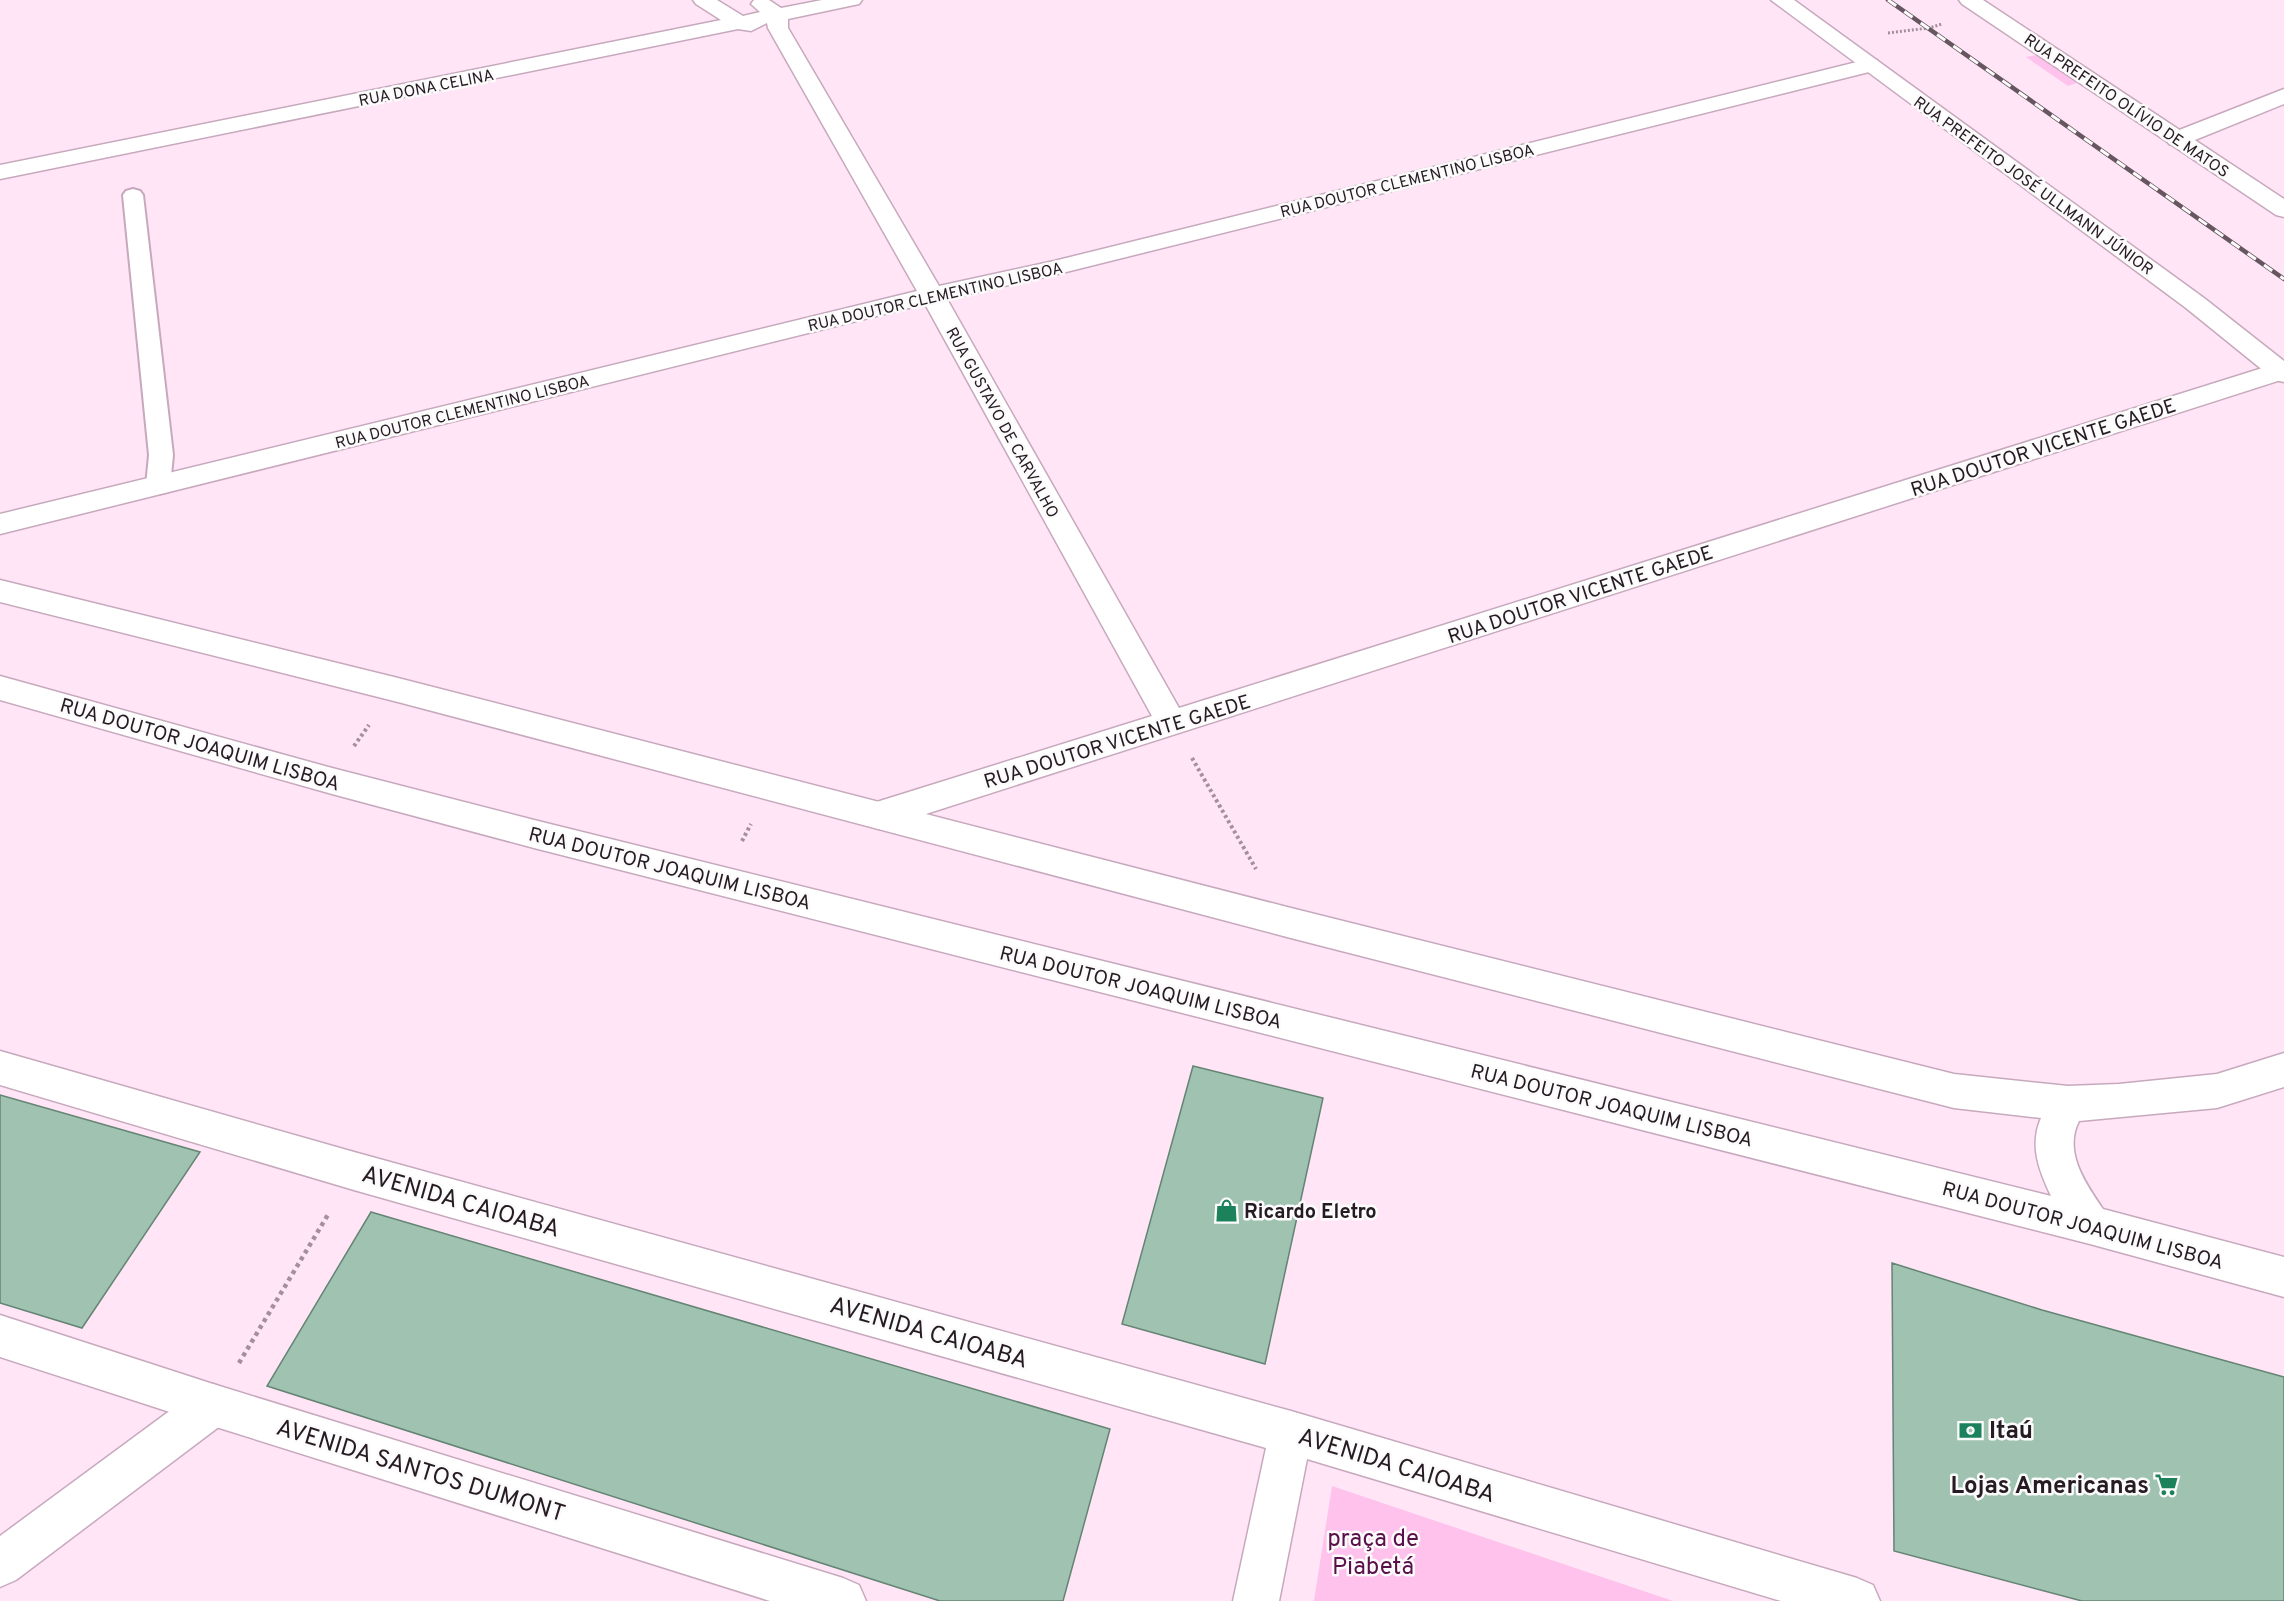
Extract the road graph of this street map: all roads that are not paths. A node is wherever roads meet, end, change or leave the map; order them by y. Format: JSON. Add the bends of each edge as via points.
{"nodes":[{"id":1,"x":703,"y":0,"type":"edge"},
{"id":2,"x":755,"y":0,"type":"edge"},
{"id":3,"x":852,"y":0,"type":"edge"},
{"id":4,"x":1780,"y":0,"type":"edge"},
{"id":5,"x":1969,"y":0,"type":"edge"},
{"id":6,"x":777,"y":22,"type":"junction"},
{"id":7,"x":742,"y":24,"type":"junction"},
{"id":8,"x":1869,"y":65,"type":"junction"},
{"id":9,"x":2284,"y":96,"type":"edge"},
{"id":10,"x":2177,"y":139,"type":"junction"},
{"id":11,"x":0,"y":172,"type":"edge"},
{"id":12,"x":133,"y":195,"type":"dead end"},
{"id":13,"x":2284,"y":210,"type":"edge"},
{"id":14,"x":932,"y":295,"type":"junction"},
{"id":15,"x":2283,"y":373,"type":"edge"},
{"id":16,"x":158,"y":486,"type":"junction"},
{"id":17,"x":0,"y":524,"type":"edge"},
{"id":18,"x":0,"y":591,"type":"edge"},
{"id":19,"x":0,"y":688,"type":"edge"},
{"id":20,"x":1172,"y":724,"type":"junction"},
{"id":21,"x":879,"y":815,"type":"junction"},
{"id":22,"x":0,"y":1068,"type":"edge"},
{"id":23,"x":2284,"y":1070,"type":"edge"},
{"id":24,"x":2068,"y":1104,"type":"junction"},
{"id":25,"x":2090,"y":1225,"type":"junction"},
{"id":26,"x":2284,"y":1277,"type":"edge"},
{"id":27,"x":0,"y":1336,"type":"edge"},
{"id":28,"x":213,"y":1406,"type":"junction"},
{"id":29,"x":1291,"y":1433,"type":"junction"},
{"id":30,"x":0,"y":1564,"type":"edge"},
{"id":31,"x":843,"y":1601,"type":"edge"},
{"id":32,"x":1256,"y":1601,"type":"edge"},
{"id":33,"x":1857,"y":1601,"type":"edge"}],
"edges":[{"from":1,"to":7,"type":"street"},
{"from":2,"to":6,"type":"street","name":"RUA GUSTAVO DE CARVALHO"},
{"from":3,"to":6,"type":"street","name":"RUA DONA CELINA"},
{"from":4,"to":8,"type":"street","name":"RUA PREFEITO JOSÉ ULLMANN JÚNIOR"},
{"from":5,"to":10,"type":"street","name":"RUA PREFEITO OLÍVIO DE MATOS"},
{"from":6,"to":7,"type":"street","name":"RUA DONA CELINA"},
{"from":6,"to":14,"type":"street","name":"RUA GUSTAVO DE CARVALHO"},
{"from":7,"to":11,"type":"street","name":"RUA DONA CELINA"},
{"from":8,"to":14,"type":"street","name":"RUA DOUTOR CLEMENTINO LISBOA"},
{"from":8,"to":15,"type":"street","name":"RUA PREFEITO JOSÉ ULLMANN JÚNIOR","via":[[2195,303]]},
{"from":9,"to":10,"type":"street"},
{"from":10,"to":13,"type":"street","name":"RUA PREFEITO OLÍVIO DE MATOS"},
{"from":12,"to":16,"type":"lane","via":[[161,455]]},
{"from":14,"to":16,"type":"street","name":"RUA DOUTOR CLEMENTINO LISBOA"},
{"from":14,"to":20,"type":"street","name":"RUA GUSTAVO DE CARVALHO"},
{"from":15,"to":20,"type":"street","name":"RUA DOUTOR VICENTE GAEDE"},
{"from":16,"to":17,"type":"street","name":"RUA DOUTOR CLEMENTINO LISBOA"},
{"from":18,"to":21,"type":"street"},
{"from":19,"to":25,"type":"street","name":"RUA DOUTOR JOAQUIM LISBOA","via":[[332,781],[722,882]]},
{"from":20,"to":21,"type":"street","name":"RUA DOUTOR VICENTE GAEDE"},
{"from":21,"to":24,"type":"street","via":[[1954,1090]]},
{"from":22,"to":29,"type":"street","name":"AVENIDA CAIOABA"},
{"from":23,"to":24,"type":"street","via":[[2217,1090]]},
{"from":24,"to":25,"type":"street","via":[[2056,1130],[2056,1160],[2071,1196]]},
{"from":25,"to":26,"type":"street","name":"RUA DOUTOR JOAQUIM LISBOA"},
{"from":27,"to":28,"type":"street","name":"AVENIDA SANTOS DUMONT"},
{"from":28,"to":30,"type":"street"},
{"from":28,"to":31,"type":"street","name":"AVENIDA SANTOS DUMONT"},
{"from":29,"to":32,"type":"street"},
{"from":29,"to":33,"type":"street","name":"AVENIDA CAIOABA"}]}
